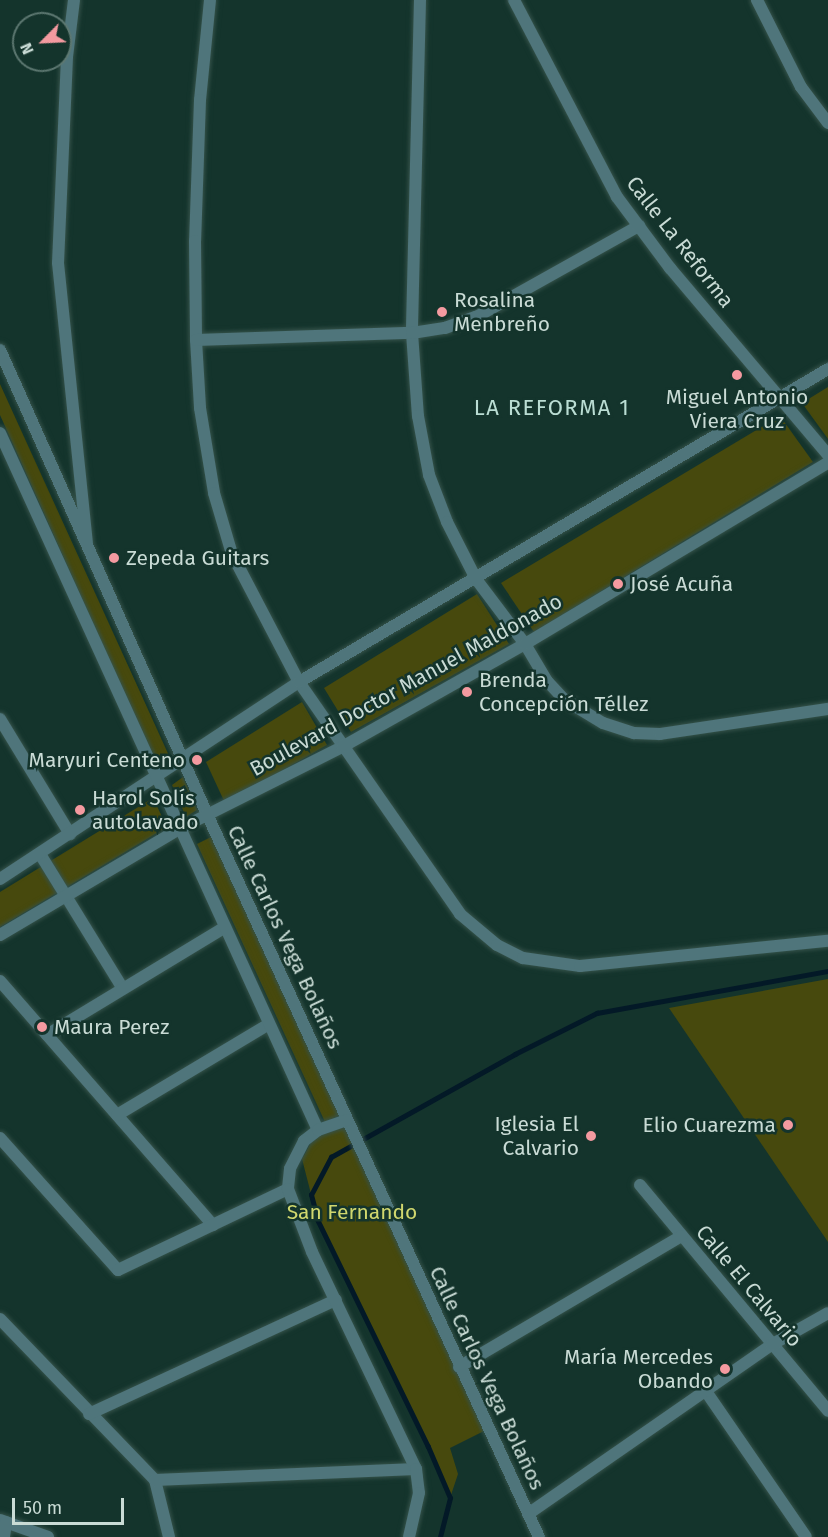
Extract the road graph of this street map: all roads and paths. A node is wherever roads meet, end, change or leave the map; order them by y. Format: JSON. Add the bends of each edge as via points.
{"nodes":[{"id":1,"x":74,"y":0,"type":"edge"},
{"id":2,"x":210,"y":0,"type":"edge"},
{"id":3,"x":420,"y":0,"type":"edge"},
{"id":4,"x":514,"y":0,"type":"edge"},
{"id":5,"x":757,"y":0,"type":"edge"},
{"id":6,"x":828,"y":123,"type":"edge"},
{"id":7,"x":639,"y":226,"type":"junction"},
{"id":8,"x":412,"y":333,"type":"junction"},
{"id":9,"x":196,"y":339,"type":"junction"},
{"id":10,"x":0,"y":350,"type":"edge"},
{"id":11,"x":828,"y":369,"type":"edge"},
{"id":12,"x":782,"y":398,"type":"junction"},
{"id":13,"x":0,"y":433,"type":"edge"},
{"id":14,"x":828,"y":455,"type":"edge"},
{"id":15,"x":828,"y":463,"type":"edge"},
{"id":16,"x":87,"y":549,"type":"junction"},
{"id":17,"x":476,"y":579,"type":"junction"},
{"id":18,"x":525,"y":644,"type":"junction"},
{"id":19,"x":299,"y":682,"type":"junction"},
{"id":20,"x":828,"y":709,"type":"edge"},
{"id":21,"x":0,"y":719,"type":"edge"},
{"id":22,"x":342,"y":747,"type":"junction"},
{"id":23,"x":183,"y":759,"type":"junction"},
{"id":24,"x":156,"y":776,"type":"junction"},
{"id":25,"x":207,"y":814,"type":"junction"},
{"id":26,"x":181,"y":828,"type":"junction"},
{"id":27,"x":70,"y":834,"type":"junction"},
{"id":28,"x":40,"y":854,"type":"junction"},
{"id":29,"x":0,"y":879,"type":"edge"},
{"id":30,"x":65,"y":895,"type":"junction"},
{"id":31,"x":225,"y":927,"type":"junction"},
{"id":32,"x":0,"y":935,"type":"edge"},
{"id":33,"x":828,"y":941,"type":"edge"},
{"id":34,"x":0,"y":981,"type":"edge"},
{"id":35,"x":123,"y":989,"type":"junction"},
{"id":36,"x":269,"y":1024,"type":"junction"},
{"id":37,"x":47,"y":1035,"type":"junction"},
{"id":38,"x":117,"y":1115,"type":"junction"},
{"id":39,"x":347,"y":1120,"type":"junction"},
{"id":40,"x":318,"y":1130,"type":"junction"},
{"id":41,"x":0,"y":1138,"type":"edge"},
{"id":42,"x":640,"y":1185,"type":"dead end"},
{"id":43,"x":288,"y":1189,"type":"junction"},
{"id":44,"x":213,"y":1225,"type":"junction"},
{"id":45,"x":681,"y":1236,"type":"junction"},
{"id":46,"x":336,"y":1300,"type":"junction"},
{"id":47,"x":828,"y":1313,"type":"edge"},
{"id":48,"x":0,"y":1319,"type":"edge"},
{"id":49,"x":771,"y":1344,"type":"junction"},
{"id":50,"x":459,"y":1367,"type":"junction"},
{"id":51,"x":705,"y":1390,"type":"junction"},
{"id":52,"x":828,"y":1411,"type":"edge"},
{"id":53,"x":89,"y":1414,"type":"junction"},
{"id":54,"x":416,"y":1469,"type":"junction"},
{"id":55,"x":154,"y":1480,"type":"junction"},
{"id":56,"x":528,"y":1514,"type":"junction"},
{"id":57,"x":3,"y":1521,"type":"edge"},
{"id":58,"x":4,"y":1537,"type":"edge"},
{"id":59,"x":48,"y":1537,"type":"edge"},
{"id":60,"x":169,"y":1537,"type":"edge"},
{"id":61,"x":409,"y":1537,"type":"edge"},
{"id":62,"x":539,"y":1537,"type":"edge"},
{"id":63,"x":806,"y":1537,"type":"edge"}],
"edges":[{"from":1,"to":16,"type":"street","via":[[67,57],[58,263]]},
{"from":2,"to":9,"type":"street","via":[[200,112]]},
{"from":3,"to":8,"type":"street"},
{"from":4,"to":7,"type":"street","name":"Calle La Reforma","via":[[617,197]]},
{"from":5,"to":6,"type":"street","via":[[801,87]]},
{"from":7,"to":8,"type":"street","via":[[476,317],[445,328]]},
{"from":7,"to":12,"type":"street","name":"Calle La Reforma","via":[[670,268]]},
{"from":8,"to":9,"type":"street"},
{"from":8,"to":17,"type":"street","via":[[418,416],[429,474],[447,522]]},
{"from":9,"to":19,"type":"street","via":[[200,408],[223,524],[246,583]]},
{"from":10,"to":16,"type":"street","name":"Calle Carlos Vega Bolaños"},
{"from":11,"to":12,"type":"street"},
{"from":12,"to":14,"type":"street","name":"Calle La Reforma"},
{"from":12,"to":17,"type":"street"},
{"from":13,"to":24,"type":"street"},
{"from":15,"to":18,"type":"street","name":"Boulevard Doctor Manuel Maldonado"},
{"from":16,"to":23,"type":"street","name":"Calle Carlos Vega Bolaños"},
{"from":17,"to":18,"type":"street"},
{"from":17,"to":19,"type":"street"},
{"from":18,"to":20,"type":"street","via":[[547,681],[566,700],[603,723],[634,734],[660,734]]},
{"from":18,"to":22,"type":"street","name":"Boulevard Doctor Manuel Maldonado"},
{"from":19,"to":22,"type":"street"},
{"from":19,"to":23,"type":"street"},
{"from":21,"to":27,"type":"street"},
{"from":22,"to":25,"type":"street","name":"Boulevard Doctor Manuel Maldonado"},
{"from":22,"to":33,"type":"street","via":[[460,914],[497,945],[523,958],[580,966]]},
{"from":23,"to":24,"type":"street"},
{"from":23,"to":25,"type":"street","name":"Calle Carlos Vega Bolaños"},
{"from":24,"to":26,"type":"street"},
{"from":24,"to":27,"type":"street"},
{"from":25,"to":26,"type":"street","name":"Boulevard Doctor Manuel Maldonado"},
{"from":25,"to":39,"type":"street","name":"Calle Carlos Vega Bolaños"},
{"from":26,"to":30,"type":"street","name":"Boulevard Doctor Manuel Maldonado"},
{"from":26,"to":31,"type":"street"},
{"from":27,"to":28,"type":"street"},
{"from":28,"to":29,"type":"street"},
{"from":28,"to":30,"type":"street"},
{"from":30,"to":32,"type":"street","name":"Boulevard Doctor Manuel Maldonado"},
{"from":30,"to":35,"type":"street"},
{"from":31,"to":35,"type":"street"},
{"from":31,"to":36,"type":"street"},
{"from":34,"to":37,"type":"street"},
{"from":35,"to":37,"type":"street"},
{"from":36,"to":38,"type":"street"},
{"from":36,"to":40,"type":"street"},
{"from":37,"to":38,"type":"street"},
{"from":38,"to":44,"type":"street"},
{"from":39,"to":40,"type":"street"},
{"from":39,"to":50,"type":"street","name":"Calle Carlos Vega Bolaños"},
{"from":40,"to":43,"type":"street","via":[[304,1140],[290,1168]]},
{"from":41,"to":44,"type":"street","via":[[118,1270]]},
{"from":42,"to":45,"type":"street","name":"Calle El Calvario"},
{"from":43,"to":44,"type":"street"},
{"from":43,"to":46,"type":"street"},
{"from":45,"to":49,"type":"street","name":"Calle El Calvario"},
{"from":45,"to":50,"type":"street"},
{"from":46,"to":53,"type":"street"},
{"from":46,"to":54,"type":"street"},
{"from":47,"to":49,"type":"street"},
{"from":48,"to":53,"type":"street"},
{"from":49,"to":51,"type":"street"},
{"from":49,"to":52,"type":"street","name":"Calle El Calvario"},
{"from":50,"to":56,"type":"street","name":"Calle Carlos Vega Bolaños"},
{"from":51,"to":56,"type":"street"},
{"from":51,"to":63,"type":"street"},
{"from":53,"to":55,"type":"street"},
{"from":54,"to":55,"type":"street"},
{"from":54,"to":61,"type":"street","via":[[419,1493]]},
{"from":55,"to":60,"type":"street"},
{"from":56,"to":62,"type":"street","name":"Calle Carlos Vega Bolaños"},
{"from":57,"to":58,"type":"street"},
{"from":57,"to":59,"type":"street"}]}
